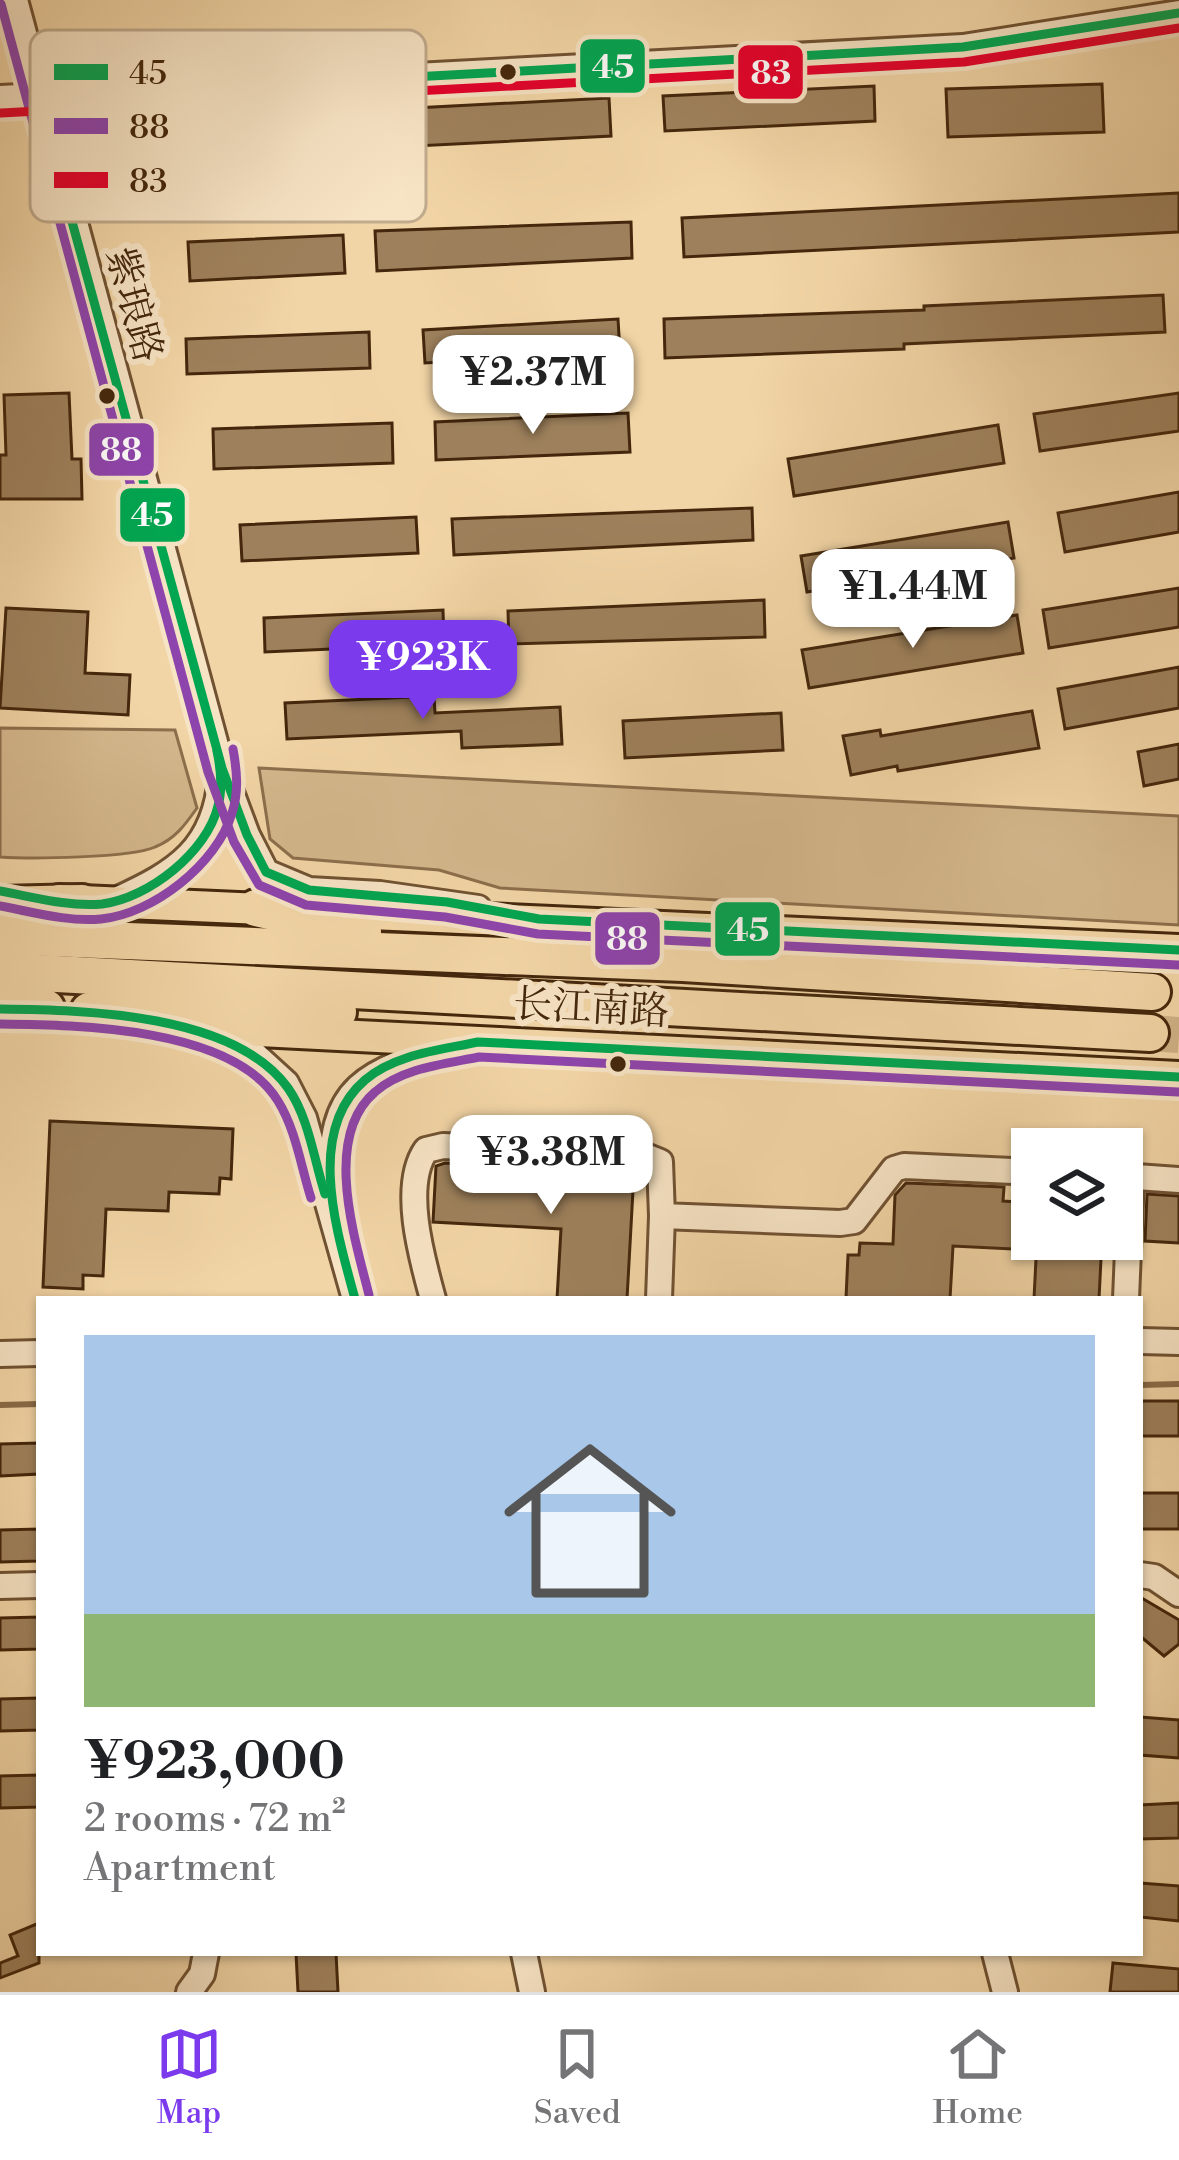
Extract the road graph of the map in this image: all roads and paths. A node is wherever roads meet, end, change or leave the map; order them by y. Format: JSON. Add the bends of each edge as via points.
{"nodes":[{"id":1,"x":15,"y":0,"type":"edge"},
{"id":2,"x":1179,"y":13,"type":"edge"},
{"id":3,"x":30,"y":50,"type":"edge"},
{"id":4,"x":426,"y":76,"type":"edge"},
{"id":5,"x":30,"y":97,"type":"edge"},
{"id":6,"x":0,"y":98,"type":"edge"},
{"id":7,"x":72,"y":222,"type":"edge"},
{"id":8,"x":222,"y":768,"type":"junction"},
{"id":9,"x":0,"y":891,"type":"edge"},
{"id":10,"x":97,"y":903,"type":"junction"},
{"id":11,"x":0,"y":905,"type":"edge"},
{"id":12,"x":538,"y":920,"type":"junction"},
{"id":13,"x":255,"y":926,"type":"junction"},
{"id":14,"x":0,"y":936,"type":"edge"},
{"id":15,"x":1179,"y":950,"type":"edge"},
{"id":16,"x":0,"y":971,"type":"edge"},
{"id":17,"x":1152,"y":992,"type":"tunnel mouth"},
{"id":18,"x":0,"y":1006,"type":"edge"},
{"id":19,"x":46,"y":1008,"type":"joint"},
{"id":20,"x":89,"y":1012,"type":"junction"},
{"id":21,"x":958,"y":1023,"type":"junction"},
{"id":22,"x":179,"y":1027,"type":"junction"},
{"id":23,"x":1150,"y":1033,"type":"tunnel mouth"},
{"id":24,"x":478,"y":1042,"type":"junction"},
{"id":25,"x":1179,"y":1077,"type":"edge"},
{"id":26,"x":1011,"y":1171,"type":"edge"},
{"id":27,"x":1143,"y":1177,"type":"edge"},
{"id":28,"x":1179,"y":1180,"type":"edge"},
{"id":29,"x":662,"y":1216,"type":"junction"},
{"id":30,"x":335,"y":1223,"type":"junction"},
{"id":31,"x":1126,"y":1260,"type":"edge"},
{"id":32,"x":354,"y":1296,"type":"edge"},
{"id":33,"x":432,"y":1296,"type":"edge"},
{"id":34,"x":659,"y":1296,"type":"edge"},
{"id":35,"x":1126,"y":1296,"type":"edge"},
{"id":36,"x":1143,"y":1341,"type":"edge"},
{"id":37,"x":1179,"y":1342,"type":"edge"},
{"id":38,"x":36,"y":1353,"type":"edge"},
{"id":39,"x":0,"y":1354,"type":"edge"},
{"id":40,"x":1143,"y":1575,"type":"edge"},
{"id":41,"x":36,"y":1585,"type":"edge"},
{"id":42,"x":0,"y":1586,"type":"edge"},
{"id":43,"x":1179,"y":1594,"type":"edge"},
{"id":44,"x":205,"y":1956,"type":"edge"},
{"id":45,"x":525,"y":1956,"type":"edge"},
{"id":46,"x":996,"y":1956,"type":"edge"},
{"id":47,"x":189,"y":1992,"type":"edge"},
{"id":48,"x":532,"y":1992,"type":"edge"},
{"id":49,"x":1005,"y":1992,"type":"edge"}],
"edges":[{"from":1,"to":3,"type":"street","name":"紫琅路"},
{"from":2,"to":4,"type":"street","via":[[963,47]]},
{"from":5,"to":6,"type":"street"},
{"from":7,"to":8,"type":"street","name":"紫琅路"},
{"from":8,"to":10,"type":"street","via":[[205,841],[179,866]]},
{"from":8,"to":12,"type":"street","name":"紫琅路","via":[[266,872],[309,890]]},
{"from":9,"to":10,"type":"main road"},
{"from":10,"to":11,"type":"highway"},
{"from":10,"to":13,"type":"main road"},
{"from":12,"to":13,"type":"main road"},
{"from":12,"to":15,"type":"main road"},
{"from":13,"to":14,"type":"highway"},
{"from":13,"to":17,"type":"highway"},
{"from":16,"to":21,"type":"highway"},
{"from":18,"to":19,"type":"highway"},
{"from":19,"to":20,"type":"main road","name":"长江南路"},
{"from":20,"to":21,"type":"highway","via":[[436,1011],[787,1029]]},
{"from":20,"to":22,"type":"main road","name":"长江南路"},
{"from":21,"to":23,"type":"highway"},
{"from":22,"to":24,"type":"main road","name":"长江南路"},
{"from":22,"to":30,"type":"street","via":[[252,1052],[286,1083]]},
{"from":24,"to":25,"type":"main road","name":"长江南路"},
{"from":24,"to":30,"type":"street","via":[[394,1062],[365,1080],[341,1110],[330,1145]]},
{"from":26,"to":29,"type":"street","via":[[904,1166],[854,1221],[840,1223]]},
{"from":27,"to":28,"type":"street"},
{"from":29,"to":33,"type":"street","via":[[663,1171],[645,1156],[426,1150],[418,1162],[417,1239]]},
{"from":29,"to":34,"type":"street"},
{"from":30,"to":32,"type":"street"},
{"from":31,"to":35,"type":"street"},
{"from":36,"to":37,"type":"street"},
{"from":38,"to":39,"type":"street"},
{"from":40,"to":43,"type":"street"},
{"from":41,"to":42,"type":"street"},
{"from":44,"to":47,"type":"street"},
{"from":45,"to":48,"type":"street"},
{"from":46,"to":49,"type":"street"}]}
